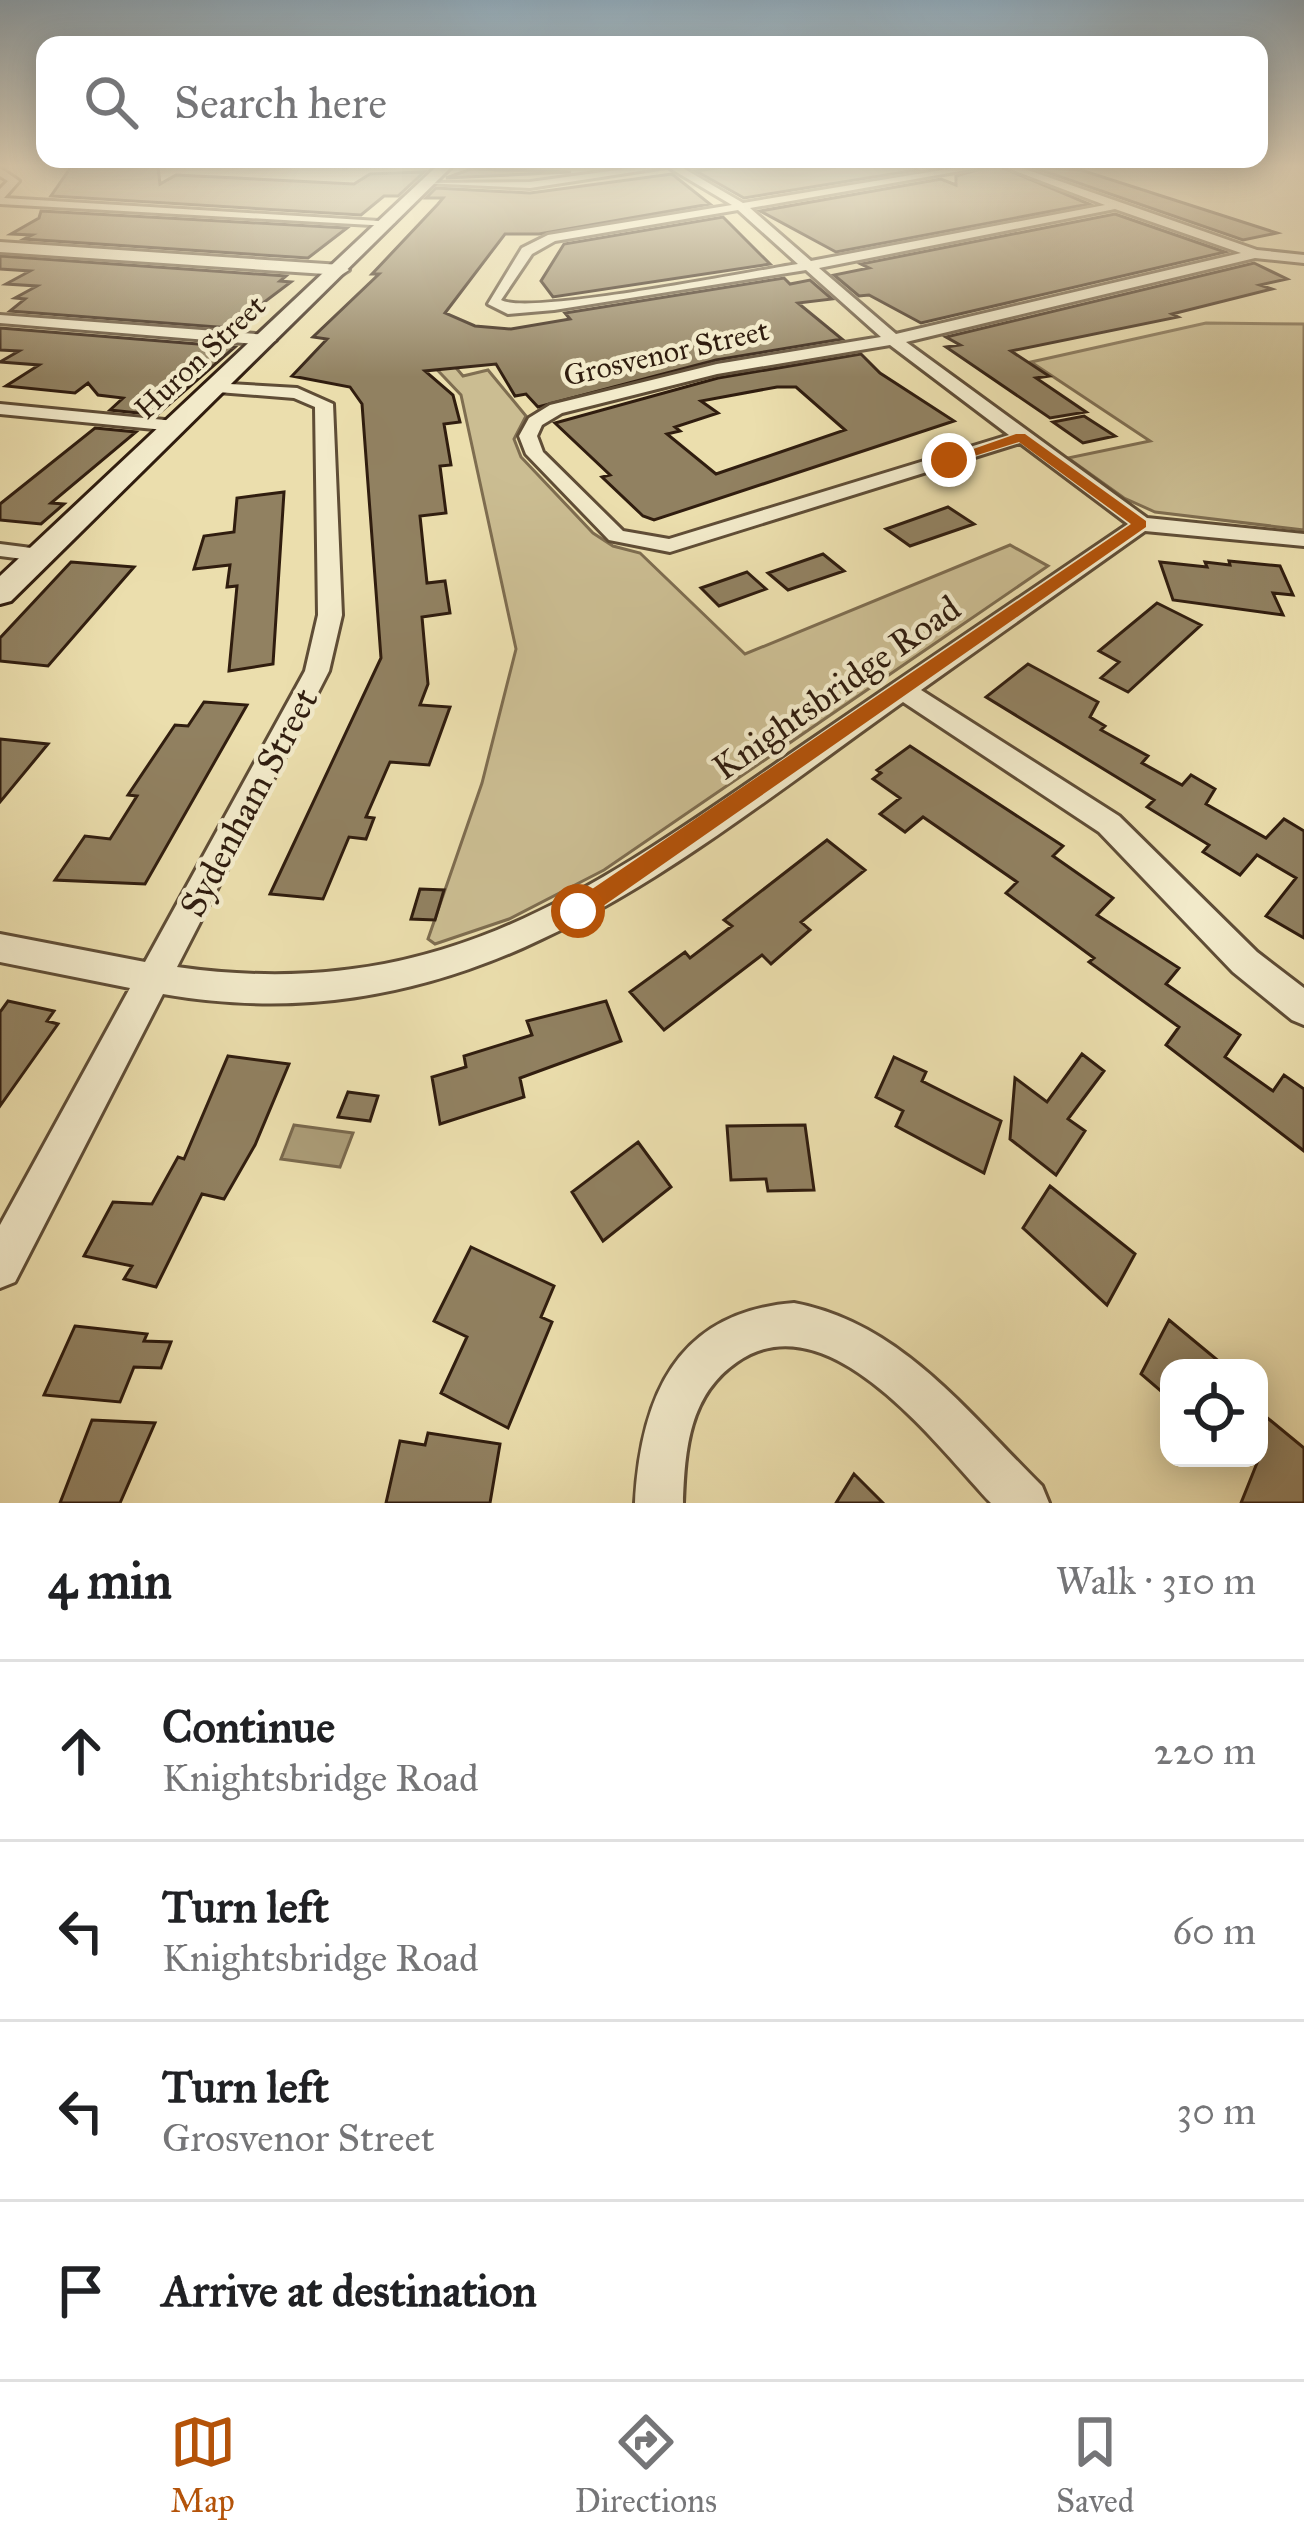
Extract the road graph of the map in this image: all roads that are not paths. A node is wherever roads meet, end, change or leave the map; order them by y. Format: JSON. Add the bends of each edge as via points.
{"nodes":[{"id":1,"x":374,"y":237,"type":"edge"},
{"id":2,"x":562,"y":237,"type":"edge"},
{"id":3,"x":776,"y":237,"type":"edge"},
{"id":4,"x":956,"y":237,"type":"edge"},
{"id":5,"x":1206,"y":237,"type":"edge"},
{"id":6,"x":0,"y":247,"type":"edge"},
{"id":7,"x":1255,"y":254,"type":"junction"},
{"id":8,"x":1304,"y":259,"type":"edge"},
{"id":9,"x":808,"y":266,"type":"junction"},
{"id":10,"x":341,"y":270,"type":"junction"},
{"id":11,"x":0,"y":319,"type":"edge"},
{"id":12,"x":268,"y":340,"type":"junction"},
{"id":13,"x":893,"y":340,"type":"junction"},
{"id":14,"x":218,"y":387,"type":"junction"},
{"id":15,"x":0,"y":410,"type":"edge"},
{"id":16,"x":175,"y":427,"type":"junction"},
{"id":17,"x":1020,"y":437,"type":"junction"},
{"id":18,"x":1141,"y":524,"type":"junction"},
{"id":19,"x":1304,"y":540,"type":"edge"},
{"id":20,"x":0,"y":550,"type":"edge"},
{"id":21,"x":40,"y":555,"type":"junction"},
{"id":22,"x":0,"y":594,"type":"edge"},
{"id":23,"x":901,"y":689,"type":"junction"},
{"id":24,"x":0,"y":948,"type":"edge"},
{"id":25,"x":156,"y":976,"type":"junction"},
{"id":26,"x":1304,"y":1009,"type":"edge"},
{"id":27,"x":0,"y":1267,"type":"edge"},
{"id":28,"x":658,"y":1503,"type":"edge"},
{"id":29,"x":1025,"y":1503,"type":"edge"}],
"edges":[{"from":1,"to":10,"type":"main road","name":"Huron Street"},
{"from":2,"to":9,"type":"street","via":[[527,250],[493,301],[526,310]]},
{"from":3,"to":9,"type":"street"},
{"from":4,"to":9,"type":"street"},
{"from":5,"to":7,"type":"street"},
{"from":6,"to":10,"type":"street"},
{"from":7,"to":8,"type":"street","name":"Grosvenor Street"},
{"from":7,"to":13,"type":"street","name":"Grosvenor Street"},
{"from":9,"to":13,"type":"street"},
{"from":10,"to":12,"type":"main road","name":"Huron Street"},
{"from":11,"to":12,"type":"street"},
{"from":12,"to":14,"type":"main road","name":"Huron Street"},
{"from":13,"to":17,"type":"street"},
{"from":13,"to":17,"type":"street","name":"Grosvenor Street","via":[[717,369],[556,409],[535,422],[529,442],[616,536],[670,546]]},
{"from":14,"to":16,"type":"main road","name":"Huron Street"},
{"from":14,"to":25,"type":"street","name":"Sydenham Street","via":[[297,393],[324,404],[329,620],[317,671]]},
{"from":15,"to":16,"type":"street"},
{"from":16,"to":21,"type":"main road","name":"Huron Street"},
{"from":17,"to":18,"type":"street"},
{"from":18,"to":19,"type":"street"},
{"from":18,"to":23,"type":"street","name":"Knightsbridge Road"},
{"from":20,"to":21,"type":"street"},
{"from":21,"to":22,"type":"main road","name":"Huron Street"},
{"from":23,"to":25,"type":"street","name":"Knightsbridge Road","via":[[628,881],[497,948],[406,975],[322,987],[199,985]]},
{"from":23,"to":26,"type":"street","via":[[1109,824],[1245,962]]},
{"from":24,"to":25,"type":"street","name":"Knightsbridge Road"},
{"from":25,"to":27,"type":"street","name":"Sydenham Street"},
{"from":28,"to":29,"type":"street","via":[[665,1436],[686,1386],[721,1342],[748,1327],[811,1324],[860,1346]]}]}
